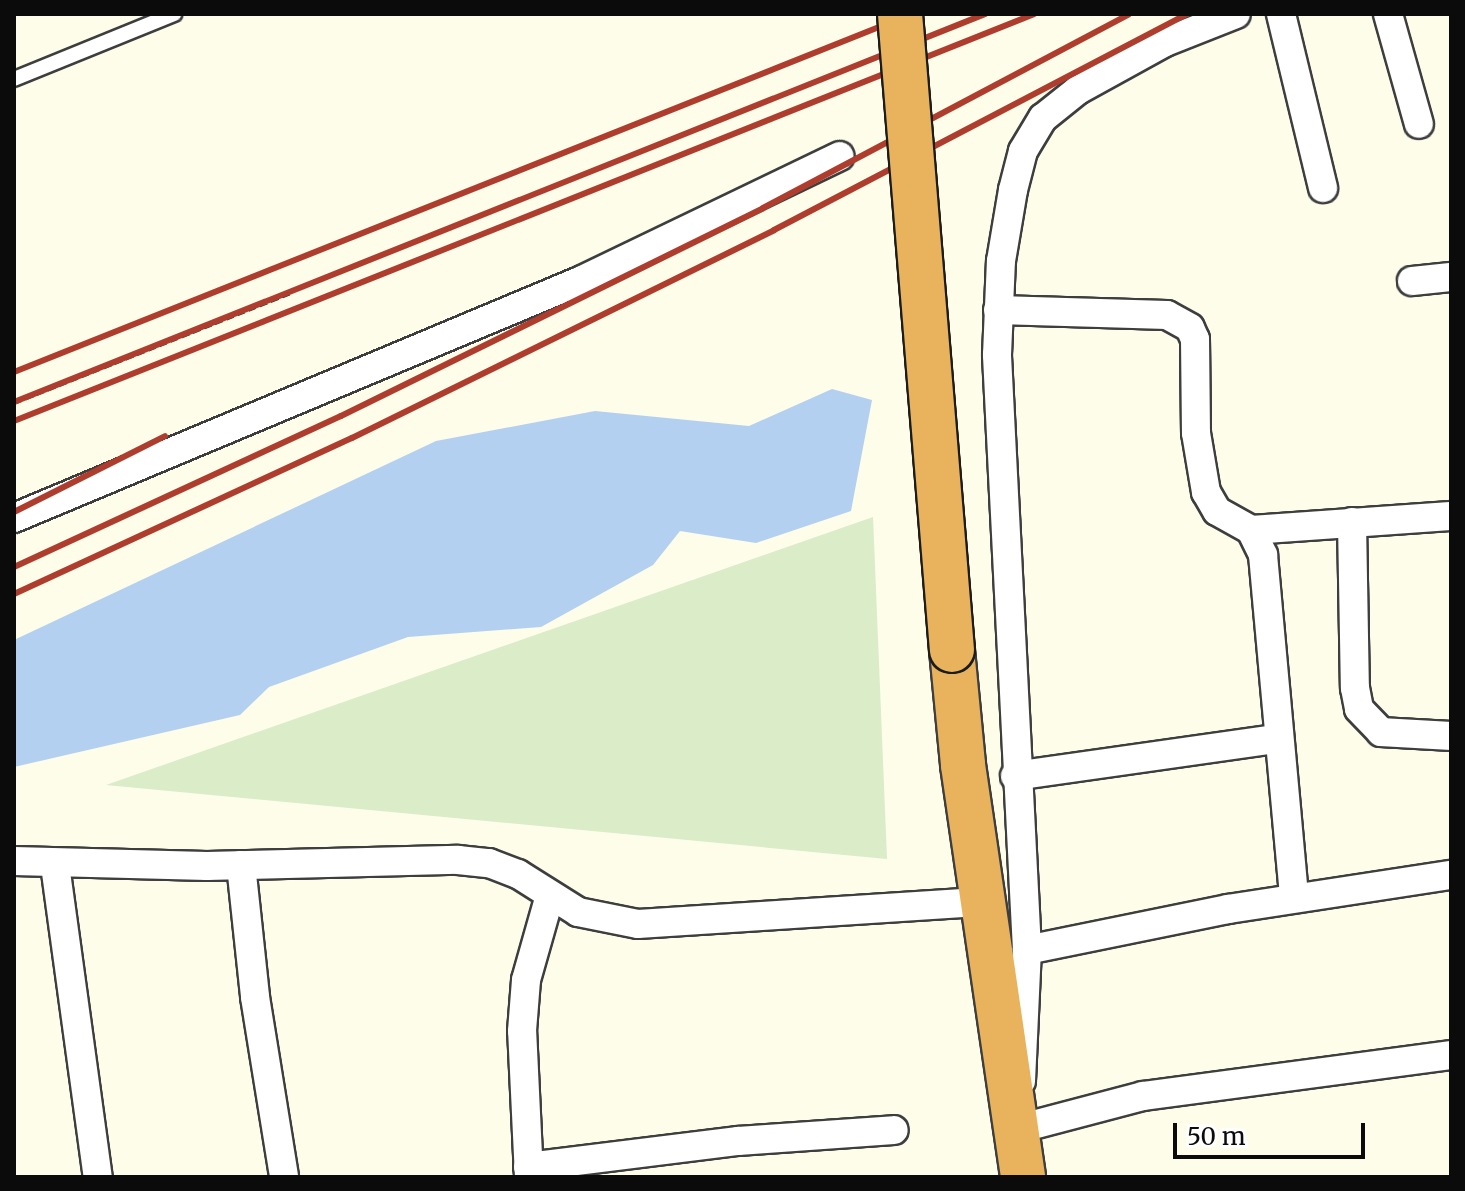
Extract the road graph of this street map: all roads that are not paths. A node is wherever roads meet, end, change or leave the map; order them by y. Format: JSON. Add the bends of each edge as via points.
{"nodes":[{"id":1,"x":174,"y":14,"type":"edge"},
{"id":2,"x":900,"y":14,"type":"edge"},
{"id":3,"x":1236,"y":14,"type":"edge"},
{"id":4,"x":1281,"y":14,"type":"edge"},
{"id":5,"x":1388,"y":14,"type":"edge"},
{"id":6,"x":14,"y":79,"type":"edge"},
{"id":7,"x":1419,"y":124,"type":"dead end"},
{"id":8,"x":840,"y":156,"type":"dead end"},
{"id":9,"x":1323,"y":188,"type":"dead end"},
{"id":10,"x":1451,"y":277,"type":"edge"},
{"id":11,"x":1412,"y":281,"type":"dead end"},
{"id":12,"x":998,"y":310,"type":"junction"},
{"id":13,"x":1451,"y":516,"type":"edge"},
{"id":14,"x":14,"y":518,"type":"edge"},
{"id":15,"x":1352,"y":522,"type":"junction"},
{"id":16,"x":1251,"y":530,"type":"junction"},
{"id":17,"x":1451,"y":736,"type":"edge"},
{"id":18,"x":1276,"y":739,"type":"junction"},
{"id":19,"x":1015,"y":776,"type":"junction"},
{"id":20,"x":14,"y":861,"type":"edge"},
{"id":21,"x":55,"y":865,"type":"junction"},
{"id":22,"x":241,"y":865,"type":"junction"},
{"id":23,"x":1451,"y":875,"type":"edge"},
{"id":24,"x":550,"y":895,"type":"junction"},
{"id":25,"x":1294,"y":898,"type":"junction"},
{"id":26,"x":982,"y":902,"type":"junction"},
{"id":27,"x":1027,"y":950,"type":"junction"},
{"id":28,"x":1451,"y":1055,"type":"edge"},
{"id":29,"x":1017,"y":1119,"type":"junction"},
{"id":30,"x":894,"y":1130,"type":"dead end"},
{"id":31,"x":528,"y":1172,"type":"edge"},
{"id":32,"x":98,"y":1177,"type":"edge"},
{"id":33,"x":284,"y":1177,"type":"edge"},
{"id":34,"x":1023,"y":1177,"type":"edge"}],
"edges":[{"from":1,"to":6,"type":"lane"},
{"from":2,"to":26,"type":"highway","bridge":true,"via":[[952,650]]},
{"from":3,"to":12,"type":"street","via":[[1113,69],[1043,118],[1023,151],[1013,190]]},
{"from":4,"to":9,"type":"street"},
{"from":5,"to":7,"type":"street"},
{"from":8,"to":14,"type":"street","via":[[580,281]]},
{"from":10,"to":11,"type":"street"},
{"from":12,"to":16,"type":"street","via":[[1167,315],[1190,328],[1195,339],[1196,433],[1206,492],[1217,511]]},
{"from":12,"to":19,"type":"street"},
{"from":13,"to":15,"type":"street"},
{"from":15,"to":16,"type":"street"},
{"from":15,"to":17,"type":"street","via":[[1359,709],[1381,732]]},
{"from":16,"to":18,"type":"street","via":[[1266,575]]},
{"from":18,"to":19,"type":"street"},
{"from":18,"to":25,"type":"street"},
{"from":19,"to":27,"type":"street"},
{"from":20,"to":21,"type":"street"},
{"from":21,"to":22,"type":"street"},
{"from":21,"to":32,"type":"street"},
{"from":22,"to":24,"type":"street","via":[[458,860],[504,869]]},
{"from":22,"to":33,"type":"street","via":[[255,997]]},
{"from":23,"to":25,"type":"street"},
{"from":24,"to":26,"type":"street","via":[[578,912],[638,924]]},
{"from":24,"to":31,"type":"street","via":[[526,980],[523,1092]]},
{"from":25,"to":27,"type":"street"},
{"from":26,"to":29,"type":"highway"},
{"from":27,"to":29,"type":"street","via":[[1025,1061]]},
{"from":28,"to":29,"type":"street","via":[[1143,1096]]},
{"from":29,"to":34,"type":"highway"},
{"from":30,"to":31,"type":"street","via":[[738,1141]]}]}
